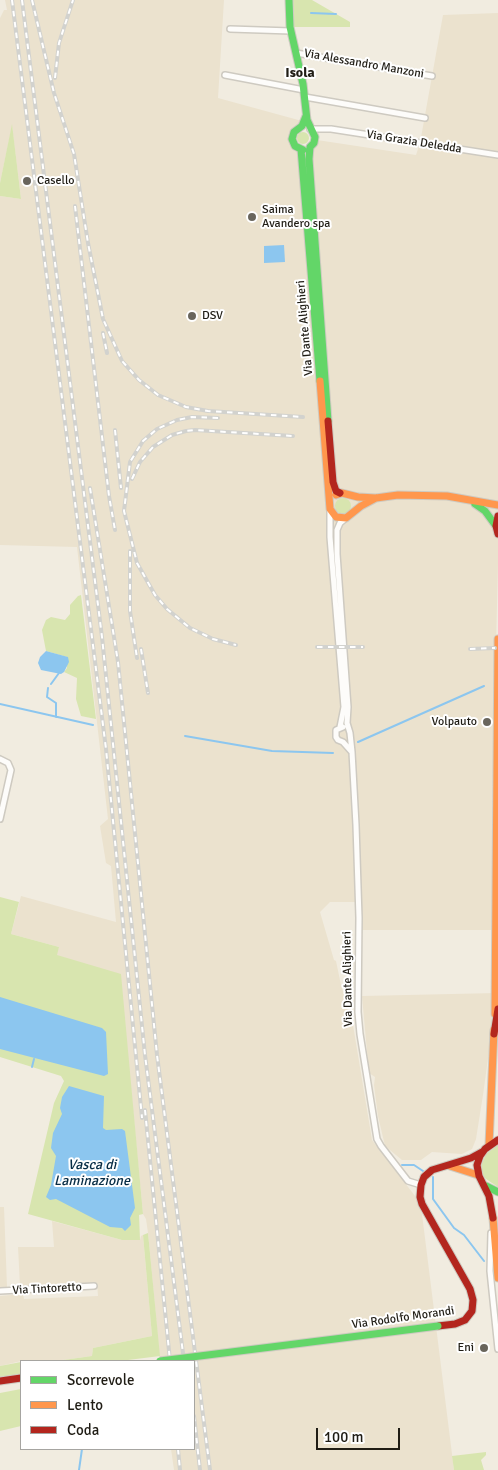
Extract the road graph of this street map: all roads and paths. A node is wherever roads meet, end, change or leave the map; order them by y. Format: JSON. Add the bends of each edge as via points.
{"nodes":[{"id":1,"x":289,"y":0,"type":"edge"},
{"id":2,"x":230,"y":29,"type":"dead end"},
{"id":3,"x":291,"y":31,"type":"junction"},
{"id":4,"x":296,"y":53,"type":"junction"},
{"id":5,"x":225,"y":75,"type":"dead end"},
{"id":6,"x":432,"y":76,"type":"dead end"},
{"id":7,"x":305,"y":94,"type":"junction"},
{"id":8,"x":306,"y":113,"type":"junction"},
{"id":9,"x":424,"y":118,"type":"dead end"},
{"id":10,"x":301,"y":127,"type":"junction"},
{"id":11,"x":310,"y":129,"type":"junction"},
{"id":12,"x":331,"y":129,"type":"junction"},
{"id":13,"x":315,"y":140,"type":"junction"},
{"id":14,"x":310,"y":148,"type":"junction"},
{"id":15,"x":300,"y":149,"type":"junction"},
{"id":16,"x":498,"y":155,"type":"edge"},
{"id":17,"x":340,"y":493,"type":"junction"},
{"id":18,"x":350,"y":496,"type":"junction"},
{"id":19,"x":376,"y":498,"type":"junction"},
{"id":20,"x":468,"y":500,"type":"junction"},
{"id":21,"x":498,"y":505,"type":"edge"},
{"id":22,"x":330,"y":507,"type":"junction"},
{"id":23,"x":354,"y":511,"type":"junction"},
{"id":24,"x":498,"y":516,"type":"edge"},
{"id":25,"x":346,"y":518,"type":"junction"},
{"id":26,"x":496,"y":526,"type":"junction"},
{"id":27,"x":498,"y":534,"type":"edge"},
{"id":28,"x":334,"y":554,"type":"junction"},
{"id":29,"x":498,"y":640,"type":"edge"},
{"id":30,"x":342,"y":654,"type":"junction"},
{"id":31,"x":340,"y":727,"type":"junction"},
{"id":32,"x":348,"y":729,"type":"junction"},
{"id":33,"x":350,"y":738,"type":"junction"},
{"id":34,"x":344,"y":742,"type":"junction"},
{"id":35,"x":352,"y":752,"type":"junction"},
{"id":36,"x":0,"y":759,"type":"edge"},
{"id":37,"x":0,"y":819,"type":"edge"},
{"id":38,"x":498,"y":1009,"type":"edge"},
{"id":39,"x":494,"y":1034,"type":"junction"},
{"id":40,"x":498,"y":1140,"type":"edge"},
{"id":41,"x":489,"y":1145,"type":"junction"},
{"id":42,"x":482,"y":1152,"type":"junction"},
{"id":43,"x":447,"y":1165,"type":"junction"},
{"id":44,"x":478,"y":1175,"type":"junction"},
{"id":45,"x":484,"y":1184,"type":"junction"},
{"id":46,"x":421,"y":1186,"type":"junction"},
{"id":47,"x":498,"y":1192,"type":"edge"},
{"id":48,"x":492,"y":1218,"type":"junction"},
{"id":49,"x":498,"y":1278,"type":"edge"},
{"id":50,"x":94,"y":1286,"type":"dead end"},
{"id":51,"x":0,"y":1291,"type":"edge"},
{"id":52,"x":498,"y":1349,"type":"edge"},
{"id":53,"x":168,"y":1360,"type":"edge"},
{"id":54,"x":20,"y":1378,"type":"edge"},
{"id":55,"x":0,"y":1381,"type":"edge"}],
"edges":[{"from":1,"to":3,"type":"main road","name":"Via Dante Alighieri"},
{"from":2,"to":3,"type":"street"},
{"from":3,"to":4,"type":"main road","name":"Via Dante Alighieri"},
{"from":4,"to":6,"type":"street","name":"Via Alessandro Manzoni"},
{"from":4,"to":7,"type":"main road","name":"Via Dante Alighieri"},
{"from":5,"to":7,"type":"street"},
{"from":7,"to":8,"type":"main road","name":"Via Dante Alighieri"},
{"from":7,"to":9,"type":"street"},
{"from":8,"to":10,"type":"main road","name":"Via Dante Alighieri"},
{"from":8,"to":11,"type":"main road","name":"Via Dante Alighieri"},
{"from":10,"to":11,"type":"main road"},
{"from":10,"to":15,"type":"main road","name":"Via Dante Alighieri","via":[[294,132],[292,139]]},
{"from":11,"to":12,"type":"street","name":"Via Grazia Deledda"},
{"from":11,"to":13,"type":"main road","name":"Via Dante Alighieri"},
{"from":12,"to":13,"type":"street","via":[[320,132]]},
{"from":12,"to":16,"type":"street","name":"Via Grazia Deledda"},
{"from":13,"to":14,"type":"main road"},
{"from":14,"to":15,"type":"main road"},
{"from":14,"to":17,"type":"main road","name":"Via Dante Alighieri","via":[[333,482]]},
{"from":15,"to":22,"type":"main road","name":"Via Dante Alighieri"},
{"from":17,"to":18,"type":"main road"},
{"from":17,"to":22,"type":"main road","via":[[333,497]]},
{"from":18,"to":19,"type":"main road"},
{"from":18,"to":23,"type":"main road","via":[[355,502]]},
{"from":19,"to":20,"type":"main road","via":[[398,495]]},
{"from":19,"to":23,"type":"main road"},
{"from":20,"to":21,"type":"main road"},
{"from":20,"to":26,"type":"main road","via":[[481,507]]},
{"from":22,"to":25,"type":"main road","via":[[336,517]]},
{"from":22,"to":28,"type":"street","name":"Via Dante Alighieri"},
{"from":23,"to":25,"type":"main road"},
{"from":24,"to":26,"type":"main road"},
{"from":25,"to":28,"type":"street","name":"Via Dante Alighieri","via":[[340,523]]},
{"from":26,"to":27,"type":"main road"},
{"from":28,"to":30,"type":"street","name":"Via Dante Alighieri"},
{"from":29,"to":39,"type":"main road"},
{"from":30,"to":31,"type":"street","name":"Via Dante Alighieri","via":[[344,707]]},
{"from":30,"to":32,"type":"street","name":"Via Dante Alighieri"},
{"from":31,"to":32,"type":"street"},
{"from":31,"to":34,"type":"street","via":[[336,736]]},
{"from":32,"to":33,"type":"street"},
{"from":33,"to":34,"type":"street"},
{"from":33,"to":35,"type":"street","name":"Via Dante Alighieri"},
{"from":34,"to":35,"type":"street"},
{"from":35,"to":46,"type":"street","name":"Via Dante Alighieri","via":[[360,1034],[377,1138],[408,1181]]},
{"from":36,"to":37,"type":"street","via":[[8,763],[11,770]]},
{"from":38,"to":39,"type":"main road"},
{"from":39,"to":41,"type":"main road"},
{"from":40,"to":41,"type":"main road"},
{"from":41,"to":42,"type":"main road"},
{"from":42,"to":43,"type":"main road"},
{"from":42,"to":44,"type":"main road"},
{"from":43,"to":44,"type":"main road"},
{"from":43,"to":46,"type":"main road","via":[[426,1174]]},
{"from":44,"to":45,"type":"main road"},
{"from":45,"to":47,"type":"main road"},
{"from":45,"to":48,"type":"main road"},
{"from":46,"to":53,"type":"main road","name":"Via Rodolfo Morandi","bridge":true,"via":[[422,1204],[470,1289],[472,1311],[465,1320],[455,1324]]},
{"from":48,"to":49,"type":"main road"},
{"from":48,"to":52,"type":"street","via":[[490,1271]]},
{"from":50,"to":51,"type":"street","name":"Via Tintoretto"},
{"from":54,"to":55,"type":"main road"}]}
